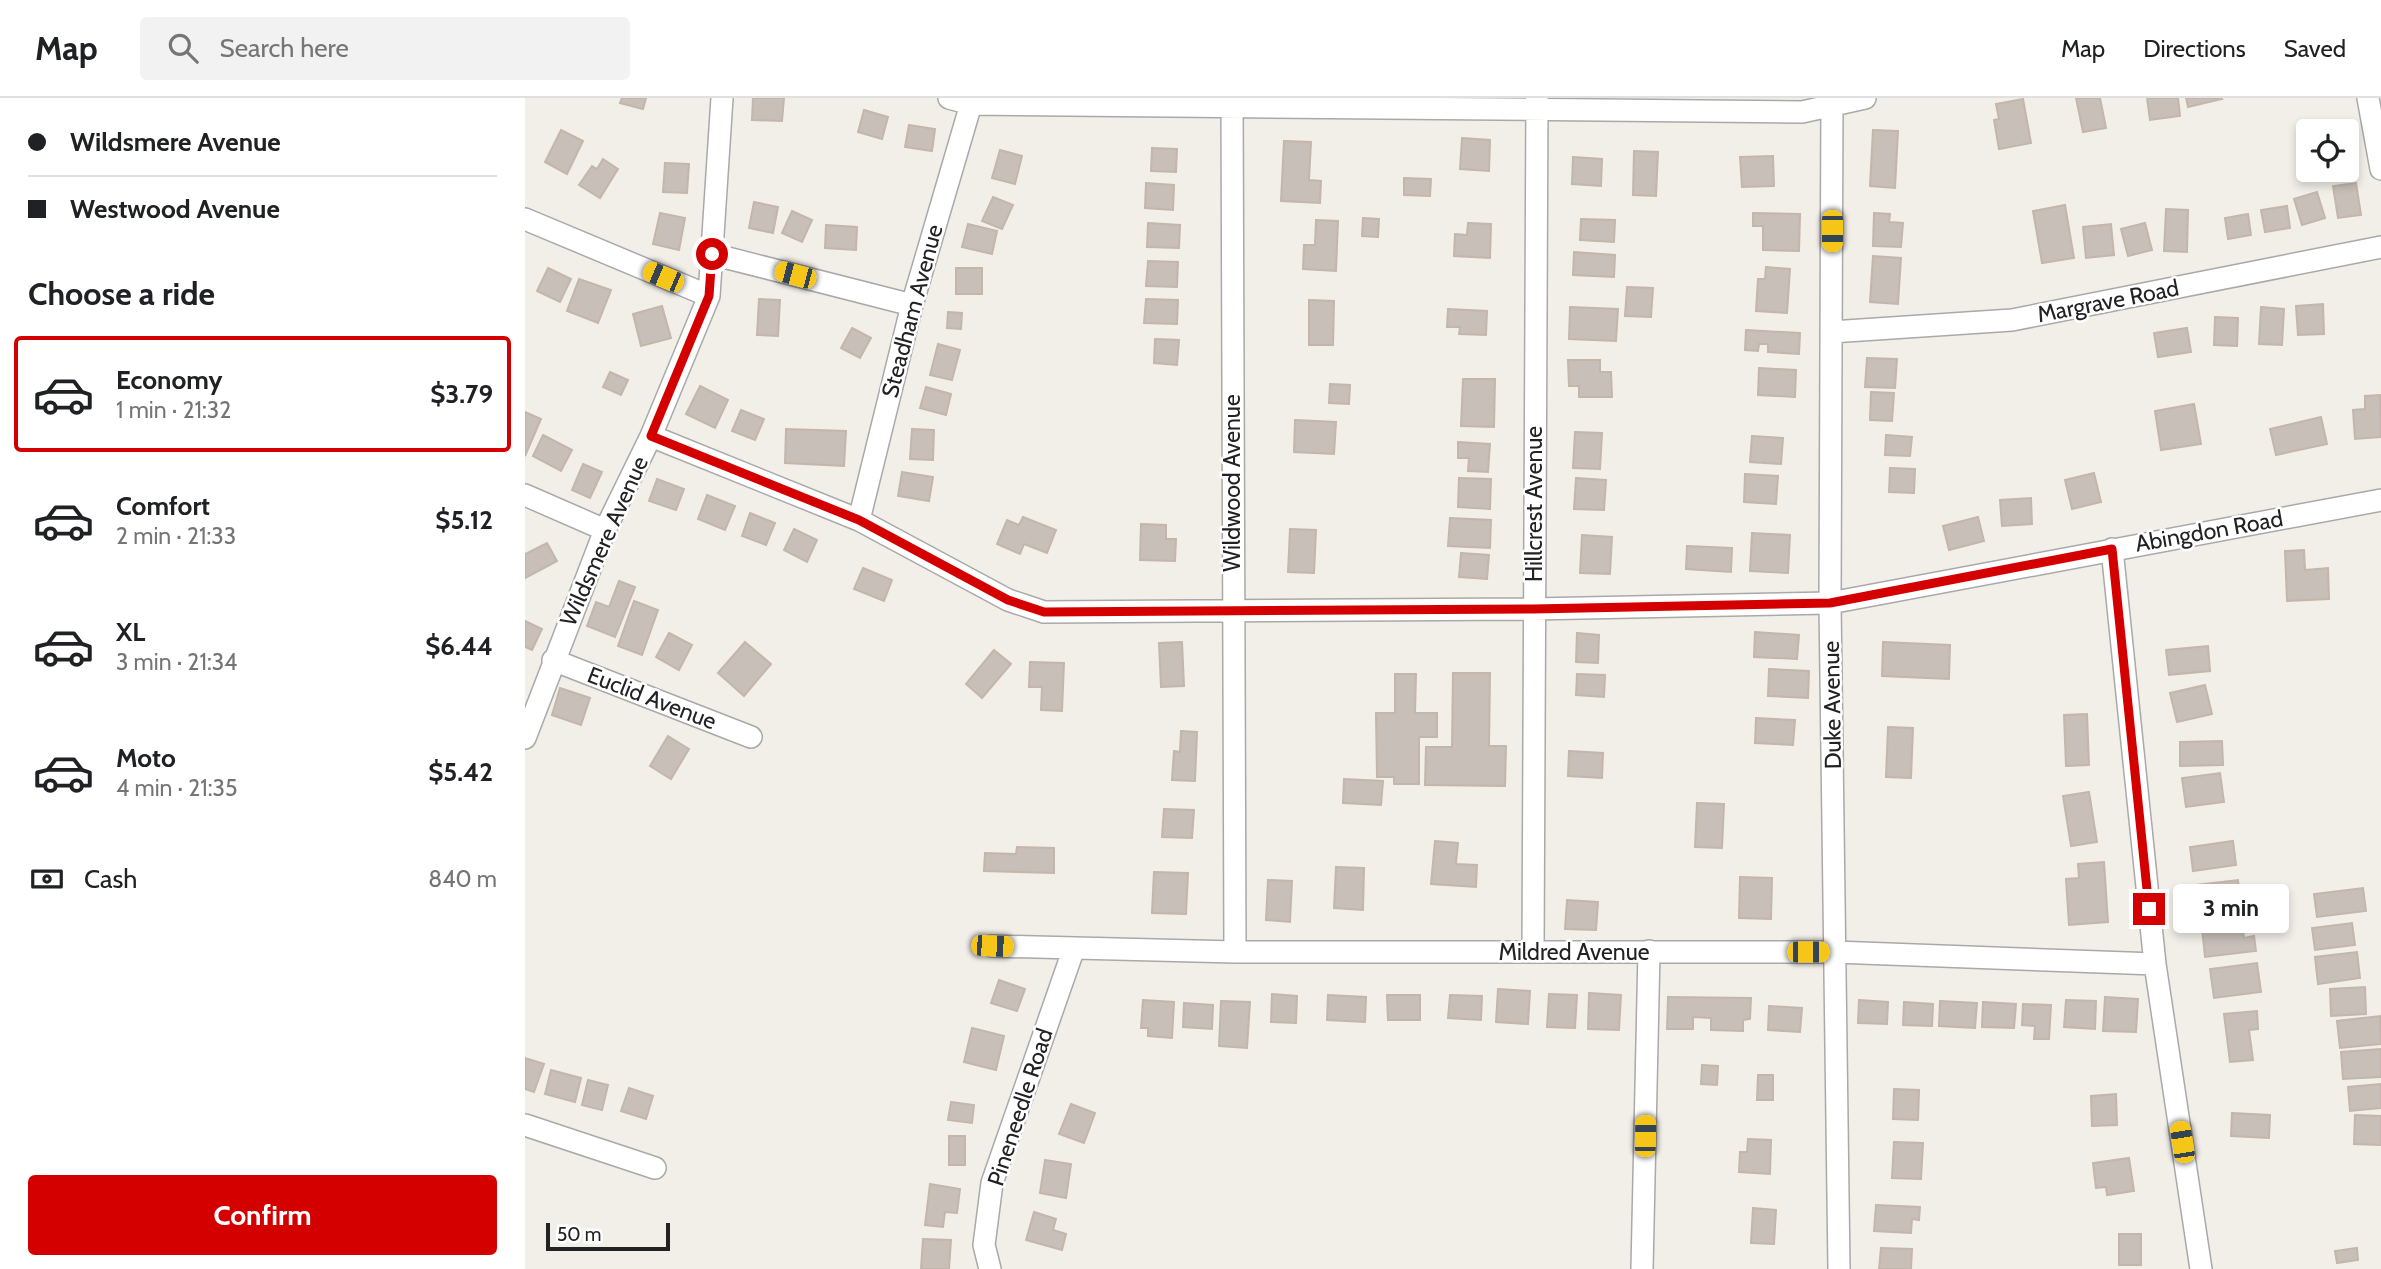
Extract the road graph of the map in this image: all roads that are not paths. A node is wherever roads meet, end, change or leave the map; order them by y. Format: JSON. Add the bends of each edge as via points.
{"nodes":[{"id":1,"x":722,"y":98,"type":"edge"},
{"id":2,"x":949,"y":98,"type":"edge"},
{"id":3,"x":1865,"y":98,"type":"edge"},
{"id":4,"x":2368,"y":98,"type":"edge"},
{"id":5,"x":1832,"y":101,"type":"edge"},
{"id":6,"x":1232,"y":103,"type":"edge"},
{"id":7,"x":971,"y":104,"type":"junction"},
{"id":8,"x":1537,"y":105,"type":"edge"},
{"id":9,"x":2381,"y":170,"type":"edge"},
{"id":10,"x":525,"y":219,"type":"edge"},
{"id":11,"x":2381,"y":247,"type":"edge"},
{"id":12,"x":712,"y":254,"type":"junction"},
{"id":13,"x":709,"y":296,"type":"junction"},
{"id":14,"x":912,"y":305,"type":"junction"},
{"id":15,"x":1831,"y":332,"type":"junction"},
{"id":16,"x":651,"y":436,"type":"junction"},
{"id":17,"x":525,"y":495,"type":"edge"},
{"id":18,"x":2381,"y":500,"type":"edge"},
{"id":19,"x":859,"y":520,"type":"junction"},
{"id":20,"x":605,"y":530,"type":"junction"},
{"id":21,"x":2112,"y":549,"type":"junction"},
{"id":22,"x":1830,"y":603,"type":"junction"},
{"id":23,"x":1233,"y":608,"type":"junction"},
{"id":24,"x":1533,"y":609,"type":"junction"},
{"id":25,"x":553,"y":660,"type":"junction"},
{"id":26,"x":751,"y":737,"type":"dead end"},
{"id":27,"x":525,"y":738,"type":"edge"},
{"id":28,"x":992,"y":946,"type":"dead end"},
{"id":29,"x":1074,"y":948,"type":"junction"},
{"id":30,"x":1649,"y":951,"type":"junction"},
{"id":31,"x":1235,"y":952,"type":"junction"},
{"id":32,"x":1533,"y":952,"type":"junction"},
{"id":33,"x":1835,"y":952,"type":"junction"},
{"id":34,"x":2155,"y":964,"type":"junction"},
{"id":35,"x":525,"y":1125,"type":"edge"},
{"id":36,"x":655,"y":1168,"type":"dead end"},
{"id":37,"x":990,"y":1269,"type":"edge"},
{"id":38,"x":1642,"y":1269,"type":"edge"},
{"id":39,"x":1839,"y":1269,"type":"edge"},
{"id":40,"x":2201,"y":1269,"type":"edge"}],
"edges":[{"from":1,"to":12,"type":"street","name":"Wildsmere Avenue"},
{"from":2,"to":7,"type":"street"},
{"from":3,"to":5,"type":"street"},
{"from":4,"to":9,"type":"street"},
{"from":5,"to":8,"type":"street","via":[[1802,112]]},
{"from":5,"to":15,"type":"street","name":"Duke Avenue"},
{"from":6,"to":7,"type":"street"},
{"from":6,"to":8,"type":"street"},
{"from":6,"to":23,"type":"street","name":"Wildwood Avenue"},
{"from":7,"to":14,"type":"street","name":"Steadham Avenue"},
{"from":8,"to":24,"type":"street","name":"Hillcrest Avenue"},
{"from":10,"to":13,"type":"street"},
{"from":11,"to":15,"type":"street","name":"Margrave Road","via":[[2012,320]]},
{"from":12,"to":13,"type":"street","name":"Wildsmere Avenue"},
{"from":12,"to":14,"type":"street"},
{"from":13,"to":16,"type":"street","name":"Wildsmere Avenue"},
{"from":14,"to":19,"type":"street","name":"Steadham Avenue"},
{"from":15,"to":22,"type":"street","name":"Duke Avenue"},
{"from":16,"to":19,"type":"street","name":"Abingdon Road"},
{"from":16,"to":20,"type":"street","name":"Wildsmere Avenue"},
{"from":17,"to":20,"type":"street"},
{"from":18,"to":21,"type":"street","name":"Abingdon Road"},
{"from":19,"to":23,"type":"street","name":"Abingdon Road","via":[[1008,600],[1044,612]]},
{"from":20,"to":25,"type":"street","name":"Wildsmere Avenue"},
{"from":21,"to":22,"type":"street","name":"Abingdon Road"},
{"from":21,"to":34,"type":"street"},
{"from":22,"to":24,"type":"street","name":"Abingdon Road"},
{"from":22,"to":33,"type":"street","name":"Duke Avenue"},
{"from":23,"to":24,"type":"street","name":"Abingdon Road"},
{"from":23,"to":31,"type":"street","name":"Wildwood Avenue"},
{"from":24,"to":32,"type":"street","name":"Hillcrest Avenue"},
{"from":25,"to":26,"type":"street","name":"Euclid Avenue"},
{"from":25,"to":27,"type":"street","name":"Wildsmere Avenue"},
{"from":28,"to":29,"type":"street","name":"Mildred Avenue"},
{"from":29,"to":31,"type":"street","name":"Mildred Avenue"},
{"from":29,"to":37,"type":"street","name":"Pineneedle Road","via":[[992,1183],[984,1245]]},
{"from":30,"to":32,"type":"street","name":"Mildred Avenue"},
{"from":30,"to":33,"type":"street","name":"Mildred Avenue"},
{"from":30,"to":38,"type":"street"},
{"from":31,"to":32,"type":"street","name":"Mildred Avenue"},
{"from":33,"to":34,"type":"street","name":"Mildred Avenue"},
{"from":33,"to":39,"type":"street","name":"Duke Avenue"},
{"from":34,"to":40,"type":"street"},
{"from":35,"to":36,"type":"street"}]}
